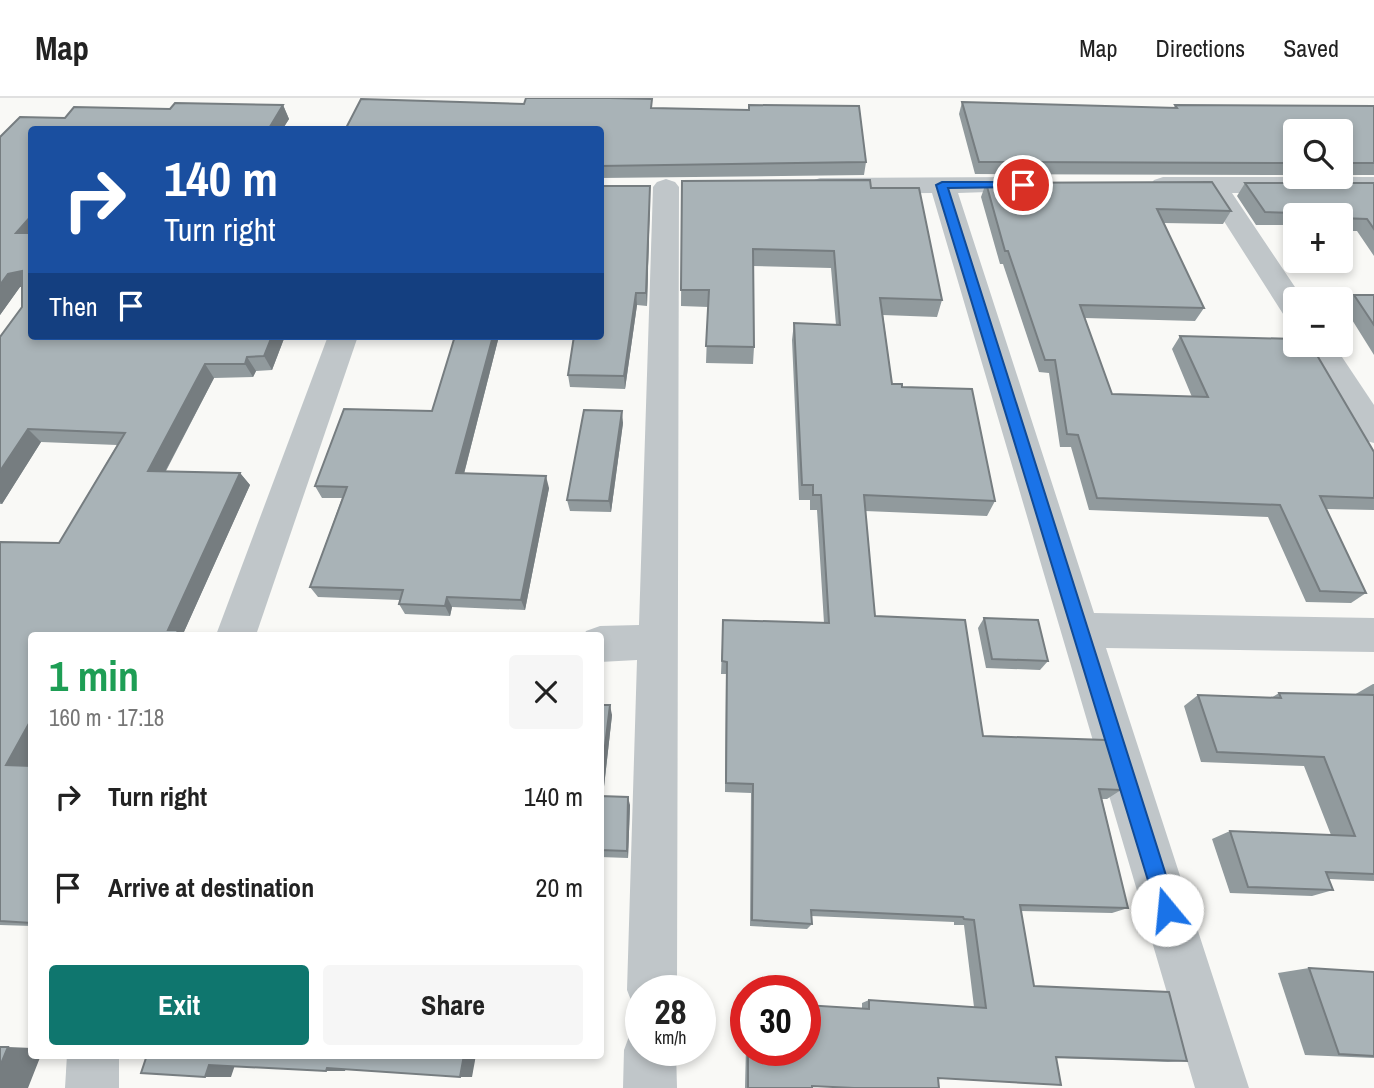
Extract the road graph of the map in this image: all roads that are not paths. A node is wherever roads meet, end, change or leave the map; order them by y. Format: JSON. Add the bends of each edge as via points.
{"nodes":[{"id":1,"x":942,"y":185,"type":"junction"},
{"id":2,"x":1064,"y":185,"type":"edge"},
{"id":3,"x":1132,"y":185,"type":"edge"},
{"id":4,"x":1213,"y":185,"type":"junction"},
{"id":5,"x":1374,"y":185,"type":"edge"},
{"id":6,"x":790,"y":186,"type":"edge"},
{"id":7,"x":666,"y":187,"type":"dead end"},
{"id":8,"x":1283,"y":292,"type":"edge"},
{"id":9,"x":342,"y":340,"type":"edge"},
{"id":10,"x":1326,"y":357,"type":"edge"},
{"id":11,"x":1374,"y":431,"type":"edge"},
{"id":12,"x":1080,"y":630,"type":"junction"},
{"id":13,"x":237,"y":632,"type":"edge"},
{"id":14,"x":1374,"y":635,"type":"edge"},
{"id":15,"x":659,"y":642,"type":"junction"},
{"id":16,"x":604,"y":644,"type":"edge"},
{"id":17,"x":652,"y":975,"type":"edge"},
{"id":18,"x":92,"y":1059,"type":"edge"},
{"id":19,"x":650,"y":1066,"type":"edge"},
{"id":20,"x":92,"y":1088,"type":"edge"},
{"id":21,"x":650,"y":1088,"type":"edge"},
{"id":22,"x":1222,"y":1088,"type":"edge"}],
"edges":[{"from":1,"to":2,"type":"street"},
{"from":1,"to":6,"type":"street"},
{"from":1,"to":12,"type":"street"},
{"from":3,"to":4,"type":"street"},
{"from":4,"to":5,"type":"street"},
{"from":4,"to":8,"type":"street"},
{"from":7,"to":15,"type":"street"},
{"from":9,"to":13,"type":"street"},
{"from":10,"to":11,"type":"street"},
{"from":12,"to":14,"type":"street"},
{"from":12,"to":22,"type":"street"},
{"from":15,"to":16,"type":"street"},
{"from":15,"to":17,"type":"street"},
{"from":18,"to":20,"type":"street"},
{"from":19,"to":21,"type":"street"}]}
